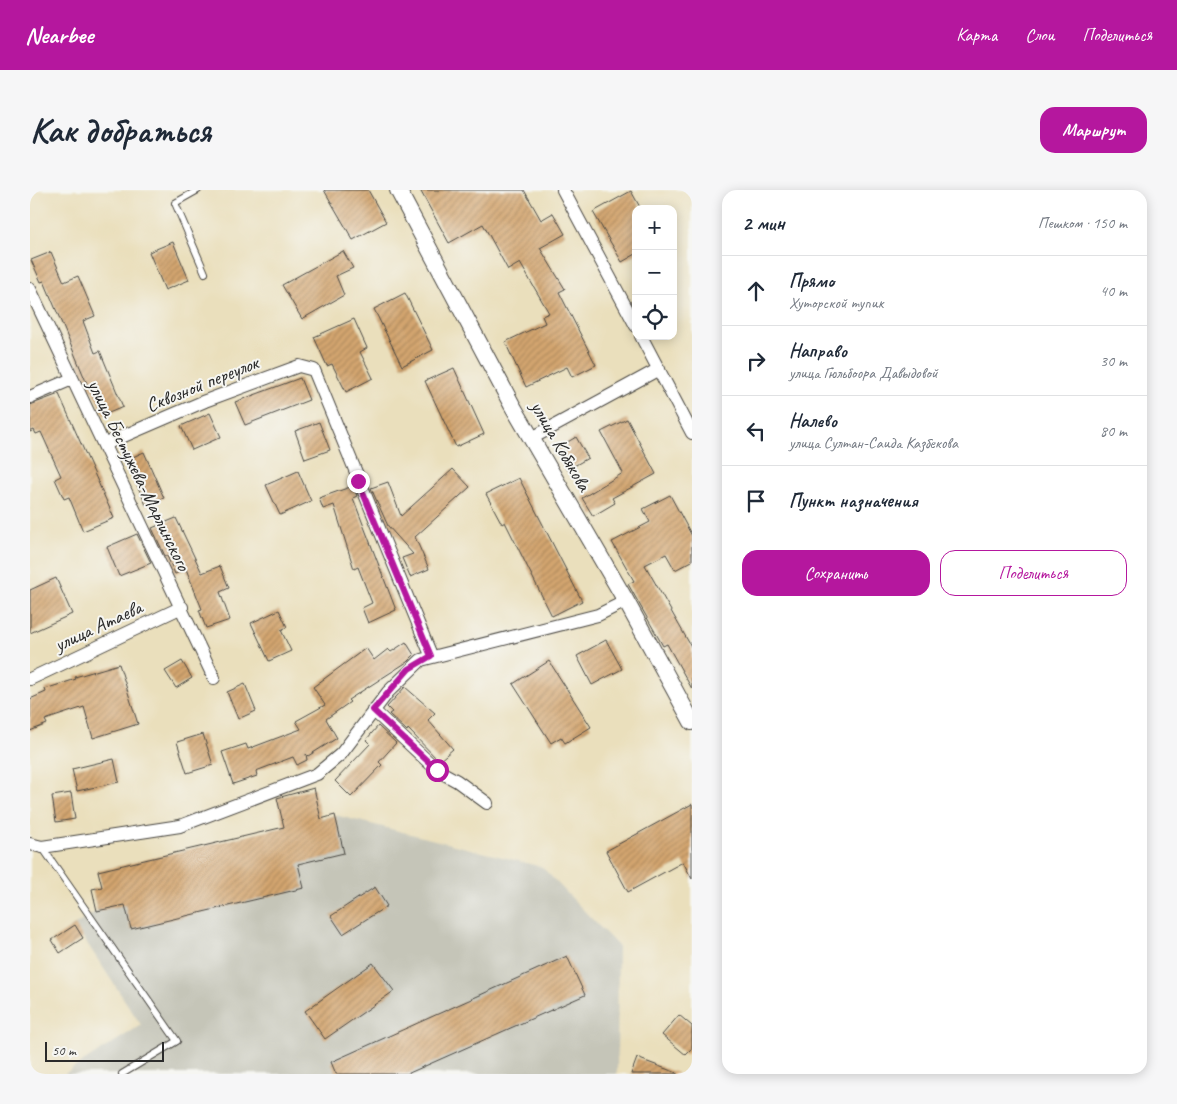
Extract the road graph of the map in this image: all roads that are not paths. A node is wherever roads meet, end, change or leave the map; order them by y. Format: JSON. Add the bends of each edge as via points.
{"nodes":[{"id":1,"x":198,"y":190,"type":"edge"},
{"id":2,"x":398,"y":190,"type":"edge"},
{"id":3,"x":563,"y":190,"type":"edge"},
{"id":4,"x":205,"y":273,"type":"dead end"},
{"id":5,"x":30,"y":289,"type":"edge"},
{"id":6,"x":632,"y":319,"type":"edge"},
{"id":7,"x":643,"y":340,"type":"edge"},
{"id":8,"x":659,"y":369,"type":"junction"},
{"id":9,"x":72,"y":379,"type":"junction"},
{"id":10,"x":30,"y":397,"type":"edge"},
{"id":11,"x":692,"y":433,"type":"edge"},
{"id":12,"x":532,"y":438,"type":"junction"},
{"id":13,"x":105,"y":444,"type":"junction"},
{"id":14,"x":626,"y":601,"type":"junction"},
{"id":15,"x":182,"y":607,"type":"junction"},
{"id":16,"x":431,"y":656,"type":"junction"},
{"id":17,"x":214,"y":678,"type":"dead end"},
{"id":18,"x":30,"y":679,"type":"edge"},
{"id":19,"x":373,"y":710,"type":"junction"},
{"id":20,"x":692,"y":722,"type":"edge"},
{"id":21,"x":487,"y":803,"type":"dead end"},
{"id":22,"x":36,"y":846,"type":"edge"},
{"id":23,"x":122,"y":1074,"type":"edge"}],
"edges":[{"from":1,"to":4,"type":"lane","via":[[175,203]]},
{"from":2,"to":12,"type":"street","name":"улица Кобякова"},
{"from":3,"to":6,"type":"street"},
{"from":5,"to":9,"type":"street","name":"улица Бестужева-Марлинского"},
{"from":7,"to":8,"type":"street"},
{"from":8,"to":11,"type":"street"},
{"from":8,"to":12,"type":"street"},
{"from":9,"to":10,"type":"street"},
{"from":9,"to":13,"type":"street","name":"улица Бестужева-Марлинского"},
{"from":12,"to":14,"type":"street","name":"улица Кобякова"},
{"from":13,"to":15,"type":"street","name":"улица Бестужева-Марлинского"},
{"from":13,"to":16,"type":"street","name":"Сквозной переулок","via":[[299,366],[314,370]]},
{"from":14,"to":16,"type":"street","via":[[598,614]]},
{"from":14,"to":20,"type":"street","name":"улица Кобякова"},
{"from":15,"to":17,"type":"street","name":"улица Бестужева-Марлинского"},
{"from":15,"to":18,"type":"street","name":"улица Атаева"},
{"from":16,"to":19,"type":"street","via":[[409,669]]},
{"from":19,"to":21,"type":"street","via":[[437,770]]},
{"from":19,"to":22,"type":"street","via":[[341,754],[317,774],[180,826]]},
{"from":22,"to":23,"type":"lane","via":[[176,1041]]}]}
